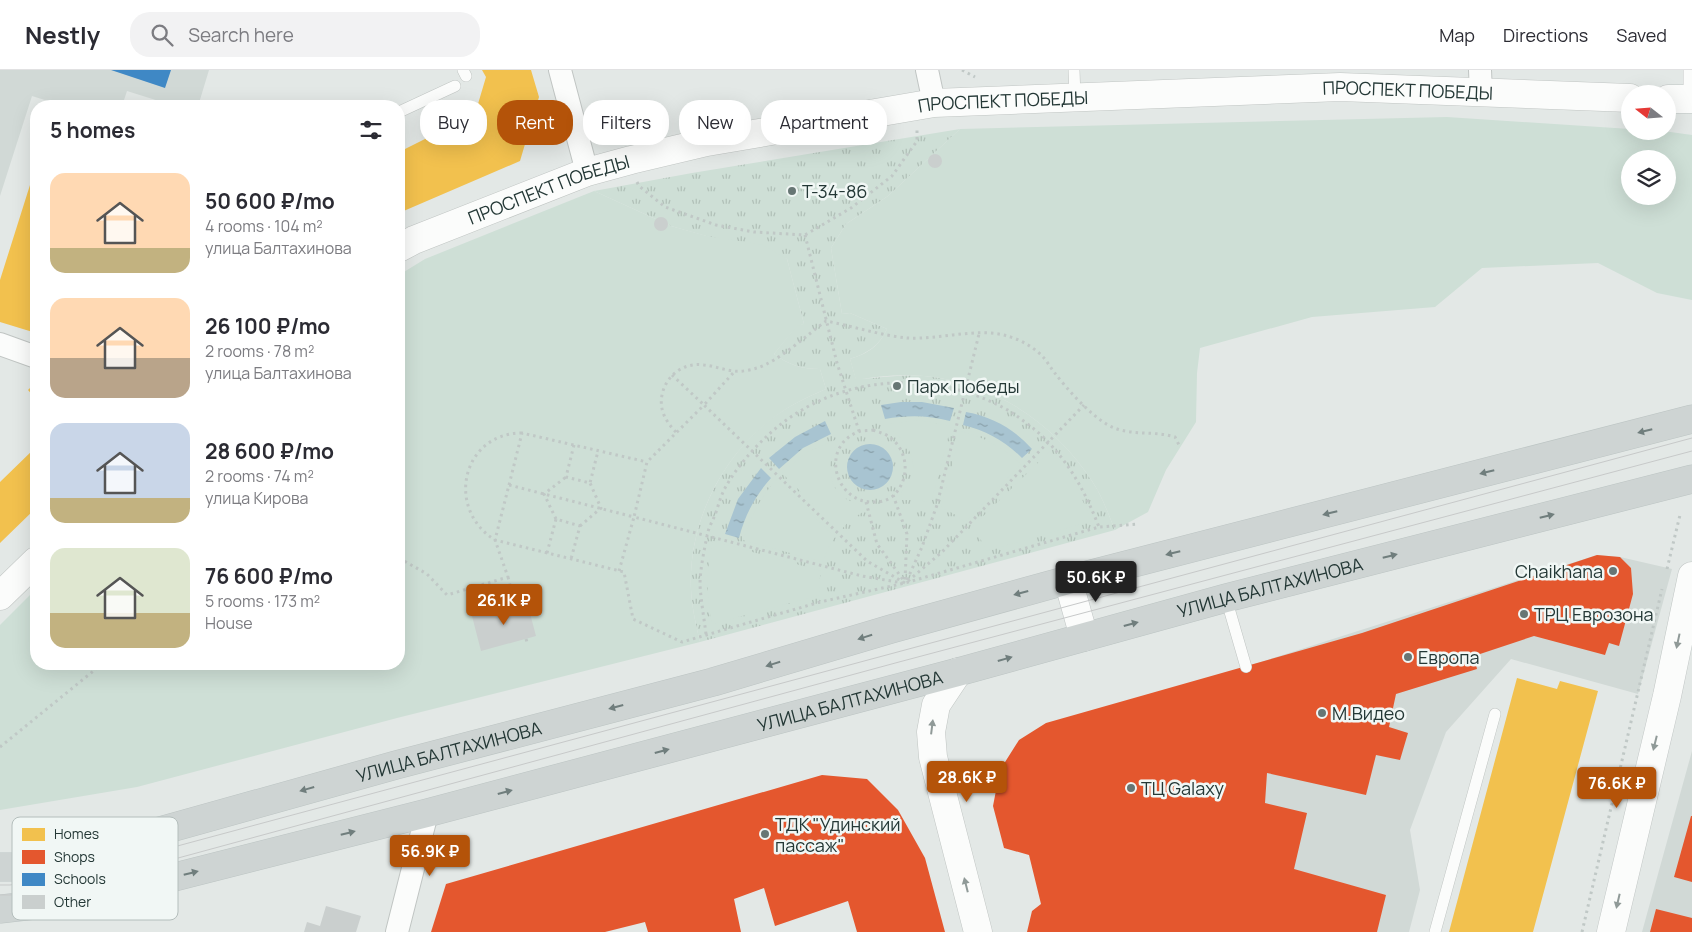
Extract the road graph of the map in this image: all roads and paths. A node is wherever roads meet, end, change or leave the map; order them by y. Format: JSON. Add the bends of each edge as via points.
{"nodes":[{"id":1,"x":560,"y":70,"type":"edge"},
{"id":2,"x":927,"y":70,"type":"edge"},
{"id":3,"x":962,"y":70,"type":"edge"},
{"id":4,"x":1074,"y":70,"type":"edge"},
{"id":5,"x":1689,"y":70,"type":"edge"},
{"id":6,"x":975,"y":77,"type":"dead end"},
{"id":7,"x":1481,"y":82,"type":"edge"},
{"id":8,"x":455,"y":86,"type":"dead end"},
{"id":9,"x":1621,"y":97,"type":"edge"},
{"id":10,"x":1075,"y":98,"type":"junction"},
{"id":11,"x":1683,"y":99,"type":"edge"},
{"id":12,"x":934,"y":103,"type":"junction"},
{"id":13,"x":405,"y":109,"type":"edge"},
{"id":14,"x":916,"y":127,"type":"dead end"},
{"id":15,"x":587,"y":172,"type":"junction"},
{"id":16,"x":639,"y":186,"type":"dead end"},
{"id":17,"x":805,"y":234,"type":"junction"},
{"id":18,"x":405,"y":245,"type":"edge"},
{"id":19,"x":826,"y":321,"type":"junction"},
{"id":20,"x":979,"y":334,"type":"junction"},
{"id":21,"x":0,"y":344,"type":"edge"},
{"id":22,"x":30,"y":355,"type":"edge"},
{"id":23,"x":735,"y":371,"type":"junction"},
{"id":24,"x":672,"y":375,"type":"junction"},
{"id":25,"x":846,"y":390,"type":"junction"},
{"id":26,"x":965,"y":391,"type":"junction"},
{"id":27,"x":704,"y":405,"type":"junction"},
{"id":28,"x":1084,"y":405,"type":"junction"},
{"id":29,"x":1692,"y":419,"type":"edge"},
{"id":30,"x":859,"y":431,"type":"junction"},
{"id":31,"x":676,"y":432,"type":"junction"},
{"id":32,"x":522,"y":433,"type":"junction"},
{"id":33,"x":1048,"y":441,"type":"junction"},
{"id":34,"x":574,"y":445,"type":"junction"},
{"id":35,"x":1179,"y":445,"type":"dead end"},
{"id":36,"x":598,"y":451,"type":"junction"},
{"id":37,"x":751,"y":451,"type":"junction"},
{"id":38,"x":647,"y":462,"type":"junction"},
{"id":39,"x":566,"y":477,"type":"junction"},
{"id":40,"x":1692,"y":479,"type":"edge"},
{"id":41,"x":590,"y":483,"type":"junction"},
{"id":42,"x":509,"y":485,"type":"junction"},
{"id":43,"x":544,"y":494,"type":"junction"},
{"id":44,"x":893,"y":495,"type":"junction"},
{"id":45,"x":866,"y":502,"type":"junction"},
{"id":46,"x":601,"y":508,"type":"junction"},
{"id":47,"x":1680,"y":515,"type":"dead end"},
{"id":48,"x":634,"y":517,"type":"junction"},
{"id":49,"x":556,"y":520,"type":"junction"},
{"id":50,"x":1138,"y":524,"type":"dead end"},
{"id":51,"x":580,"y":526,"type":"junction"},
{"id":52,"x":1099,"y":527,"type":"junction"},
{"id":53,"x":707,"y":535,"type":"junction"},
{"id":54,"x":495,"y":540,"type":"junction"},
{"id":55,"x":546,"y":553,"type":"junction"},
{"id":56,"x":571,"y":559,"type":"junction"},
{"id":57,"x":405,"y":561,"type":"edge"},
{"id":58,"x":30,"y":566,"type":"edge"},
{"id":59,"x":619,"y":571,"type":"junction"},
{"id":60,"x":1679,"y":575,"type":"edge"},
{"id":61,"x":508,"y":577,"type":"junction"},
{"id":62,"x":1068,"y":580,"type":"junction"},
{"id":63,"x":905,"y":583,"type":"junction"},
{"id":64,"x":1664,"y":583,"type":"dead end"},
{"id":65,"x":4,"y":585,"type":"edge"},
{"id":66,"x":1226,"y":598,"type":"junction"},
{"id":67,"x":515,"y":605,"type":"dead end"},
{"id":68,"x":706,"y":634,"type":"junction"},
{"id":69,"x":1084,"y":637,"type":"junction"},
{"id":70,"x":1246,"y":667,"type":"dead end"},
{"id":71,"x":95,"y":670,"type":"edge"},
{"id":72,"x":958,"y":672,"type":"junction"},
{"id":73,"x":1495,"y":714,"type":"dead end"},
{"id":74,"x":0,"y":747,"type":"edge"},
{"id":75,"x":427,"y":813,"type":"junction"},
{"id":76,"x":178,"y":826,"type":"edge"},
{"id":77,"x":178,"y":876,"type":"edge"},
{"id":78,"x":397,"y":932,"type":"edge"},
{"id":79,"x":978,"y":932,"type":"edge"},
{"id":80,"x":1435,"y":932,"type":"edge"},
{"id":81,"x":1582,"y":932,"type":"edge"},
{"id":82,"x":1611,"y":932,"type":"edge"}],
"edges":[{"from":1,"to":15,"type":"street"},
{"from":2,"to":12,"type":"street"},
{"from":3,"to":6,"type":"path"},
{"from":4,"to":10,"type":"lane"},
{"from":5,"to":11,"type":"lane"},
{"from":7,"to":9,"type":"street","name":"ПРОСПЕКТ ПОБЕДЫ"},
{"from":7,"to":10,"type":"street","name":"ПРОСПЕКТ ПОБЕДЫ"},
{"from":8,"to":13,"type":"lane"},
{"from":10,"to":12,"type":"street","name":"ПРОСПЕКТ ПОБЕДЫ"},
{"from":12,"to":15,"type":"street","name":"ПРОСПЕКТ ПОБЕДЫ","via":[[706,142]]},
{"from":14,"to":17,"type":"path","via":[[917,142],[892,176],[851,208]]},
{"from":15,"to":18,"type":"street","name":"ПРОСПЕКТ ПОБЕДЫ"},
{"from":16,"to":17,"type":"path","via":[[665,207],[716,225],[754,232]]},
{"from":17,"to":19,"type":"path"},
{"from":19,"to":20,"type":"path","via":[[907,338]]},
{"from":19,"to":23,"type":"path","via":[[770,362],[758,368]]},
{"from":19,"to":25,"type":"path"},
{"from":20,"to":26,"type":"path"},
{"from":20,"to":28,"type":"path","via":[[1005,335],[1042,355]]},
{"from":21,"to":22,"type":"street"},
{"from":23,"to":24,"type":"path","via":[[691,365]]},
{"from":23,"to":27,"type":"path"},
{"from":24,"to":27,"type":"path"},
{"from":24,"to":31,"type":"path","via":[[662,394],[661,404],[664,417]]},
{"from":25,"to":26,"type":"path","via":[[906,382],[936,384]]},
{"from":25,"to":30,"type":"path"},
{"from":25,"to":37,"type":"path","via":[[811,404],[779,425]]},
{"from":26,"to":33,"type":"path","via":[[995,403]]},
{"from":26,"to":63,"type":"path","via":[[938,505]]},
{"from":27,"to":31,"type":"path"},
{"from":27,"to":37,"type":"path"},
{"from":28,"to":33,"type":"path"},
{"from":28,"to":35,"type":"path","via":[[1110,426],[1133,433],[1175,437]]},
{"from":29,"to":62,"type":"main road","name":"УЛИЦА БАЛТАХИНОВА","one_way":true},
{"from":30,"to":44,"type":"path","via":[[873,430],[886,435],[897,443],[904,456],[906,469],[902,483]]},
{"from":30,"to":45,"type":"path","via":[[847,438],[835,463],[837,478],[844,490],[855,499]]},
{"from":31,"to":38,"type":"path"},
{"from":32,"to":34,"type":"path"},
{"from":32,"to":42,"type":"path"},
{"from":32,"to":54,"type":"path","via":[[504,436],[485,446],[473,461],[466,479],[469,511],[480,529]]},
{"from":33,"to":52,"type":"path","via":[[1074,474]]},
{"from":33,"to":63,"type":"path","via":[[942,552]]},
{"from":34,"to":36,"type":"path"},
{"from":34,"to":39,"type":"path"},
{"from":36,"to":38,"type":"path"},
{"from":36,"to":41,"type":"path"},
{"from":37,"to":53,"type":"path","via":[[724,490]]},
{"from":37,"to":63,"type":"path","via":[[867,561]]},
{"from":38,"to":48,"type":"path"},
{"from":39,"to":41,"type":"path"},
{"from":39,"to":43,"type":"path"},
{"from":66,"to":40,"type":"main road","name":"УЛИЦА БАЛТАХИНОВА","one_way":true},
{"from":41,"to":46,"type":"path"},
{"from":42,"to":43,"type":"path"},
{"from":42,"to":54,"type":"path"},
{"from":43,"to":46,"type":"path"},
{"from":43,"to":49,"type":"path"},
{"from":44,"to":45,"type":"path","via":[[883,502]]},
{"from":44,"to":63,"type":"path","via":[[907,534]]},
{"from":45,"to":63,"type":"path","via":[[877,544]]},
{"from":46,"to":48,"type":"path"},
{"from":46,"to":51,"type":"path"},
{"from":47,"to":60,"type":"path"},
{"from":48,"to":53,"type":"path"},
{"from":48,"to":59,"type":"path"},
{"from":49,"to":51,"type":"path"},
{"from":49,"to":55,"type":"path"},
{"from":50,"to":52,"type":"path"},
{"from":51,"to":56,"type":"path"},
{"from":52,"to":63,"type":"path"},
{"from":53,"to":63,"type":"path","via":[[862,576]]},
{"from":53,"to":68,"type":"path","via":[[700,584]]},
{"from":54,"to":55,"type":"path"},
{"from":54,"to":61,"type":"path"},
{"from":55,"to":56,"type":"path"},
{"from":56,"to":59,"type":"path"},
{"from":57,"to":61,"type":"path","via":[[427,574],[447,595]]},
{"from":58,"to":65,"type":"street"},
{"from":59,"to":68,"type":"path","via":[[624,572],[633,619],[682,642]]},
{"from":60,"to":82,"type":"street","one_way":true,"via":[[1666,696]]},
{"from":61,"to":67,"type":"path"},
{"from":62,"to":69,"type":"street"},
{"from":62,"to":76,"type":"main road","name":"УЛИЦА БАЛТАХИНОВА","one_way":true,"via":[[712,682]]},
{"from":63,"to":68,"type":"path","via":[[820,602]]},
{"from":64,"to":81,"type":"path"},
{"from":69,"to":66,"type":"main road","name":"УЛИЦА БАЛТАХИНОВА","one_way":true},
{"from":66,"to":70,"type":"lane"},
{"from":72,"to":69,"type":"main road","name":"УЛИЦА БАЛТАХИНОВА","one_way":true},
{"from":71,"to":74,"type":"path"},
{"from":75,"to":72,"type":"main road","name":"УЛИЦА БАЛТАХИНОВА","one_way":true},
{"from":79,"to":72,"type":"street","one_way":true,"via":[[933,757],[931,732],[936,705]]},
{"from":73,"to":80,"type":"lane"},
{"from":77,"to":75,"type":"main road","name":"УЛИЦА БАЛТАХИНОВА","one_way":true},
{"from":75,"to":78,"type":"street"}]}
